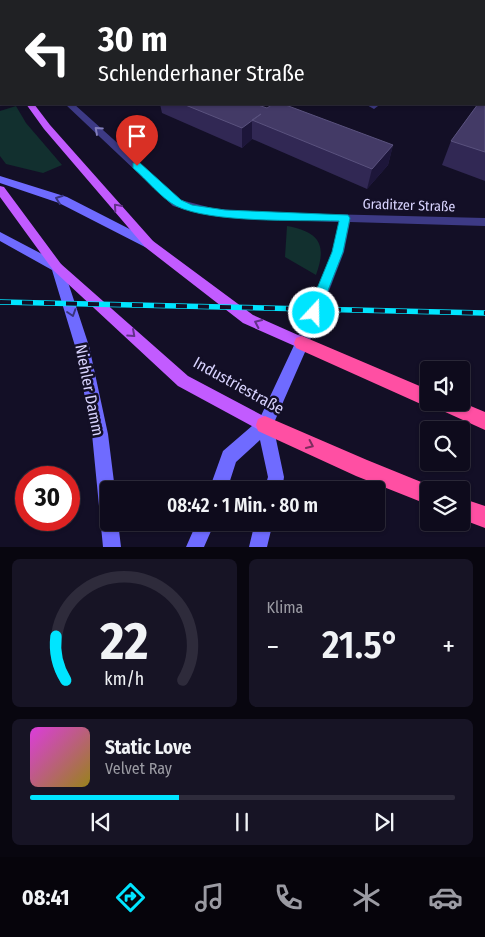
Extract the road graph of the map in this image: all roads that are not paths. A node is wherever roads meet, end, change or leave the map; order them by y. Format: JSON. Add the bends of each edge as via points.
{"nodes":[{"id":1,"x":31,"y":105,"type":"edge"},
{"id":2,"x":70,"y":105,"type":"edge"},
{"id":3,"x":0,"y":179,"type":"edge"},
{"id":4,"x":0,"y":189,"type":"edge"},
{"id":5,"x":345,"y":218,"type":"junction"},
{"id":6,"x":485,"y":222,"type":"edge"},
{"id":7,"x":0,"y":236,"type":"edge"},
{"id":8,"x":149,"y":244,"type":"junction"},
{"id":9,"x":56,"y":267,"type":"junction"},
{"id":10,"x":302,"y":343,"type":"junction"},
{"id":11,"x":420,"y":395,"type":"edge"},
{"id":12,"x":461,"y":411,"type":"edge"},
{"id":13,"x":485,"y":421,"type":"edge"},
{"id":14,"x":265,"y":425,"type":"junction"},
{"id":15,"x":105,"y":481,"type":"edge"},
{"id":16,"x":221,"y":481,"type":"edge"},
{"id":17,"x":275,"y":481,"type":"edge"},
{"id":18,"x":420,"y":492,"type":"edge"},
{"id":19,"x":470,"y":511,"type":"edge"},
{"id":20,"x":485,"y":517,"type":"edge"},
{"id":21,"x":110,"y":531,"type":"edge"},
{"id":22,"x":202,"y":531,"type":"edge"},
{"id":23,"x":262,"y":531,"type":"edge"},
{"id":24,"x":112,"y":547,"type":"edge"},
{"id":25,"x":195,"y":547,"type":"edge"},
{"id":26,"x":258,"y":547,"type":"edge"}],
"edges":[{"from":8,"to":1,"type":"main road","one_way":true},
{"from":5,"to":2,"type":"street","one_way":true,"via":[[225,214],[190,208],[178,202]]},
{"from":8,"to":3,"type":"street","one_way":true,"via":[[63,200]]},
{"from":4,"to":9,"type":"main road","name":"Industriestraße"},
{"from":5,"to":6,"type":"street","name":"Graditzer Straße"},
{"from":5,"to":10,"type":"street","name":"Graditzer Straße","via":[[338,252]]},
{"from":7,"to":9,"type":"street"},
{"from":10,"to":8,"type":"main road","one_way":true,"via":[[248,319]]},
{"from":9,"to":14,"type":"main road","name":"Industriestraße","one_way":true,"via":[[184,381]]},
{"from":9,"to":15,"type":"street","name":"Niehler Damm","one_way":true,"via":[[82,346],[100,434]]},
{"from":10,"to":11,"type":"highway"},
{"from":10,"to":14,"type":"street"},
{"from":12,"to":13,"type":"highway"},
{"from":14,"to":16,"type":"street","via":[[229,457]]},
{"from":14,"to":17,"type":"street"},
{"from":14,"to":18,"type":"highway","name":"Industriestraße","one_way":true},
{"from":19,"to":20,"type":"highway"},
{"from":21,"to":24,"type":"street"},
{"from":22,"to":25,"type":"street"},
{"from":23,"to":26,"type":"street"}]}
